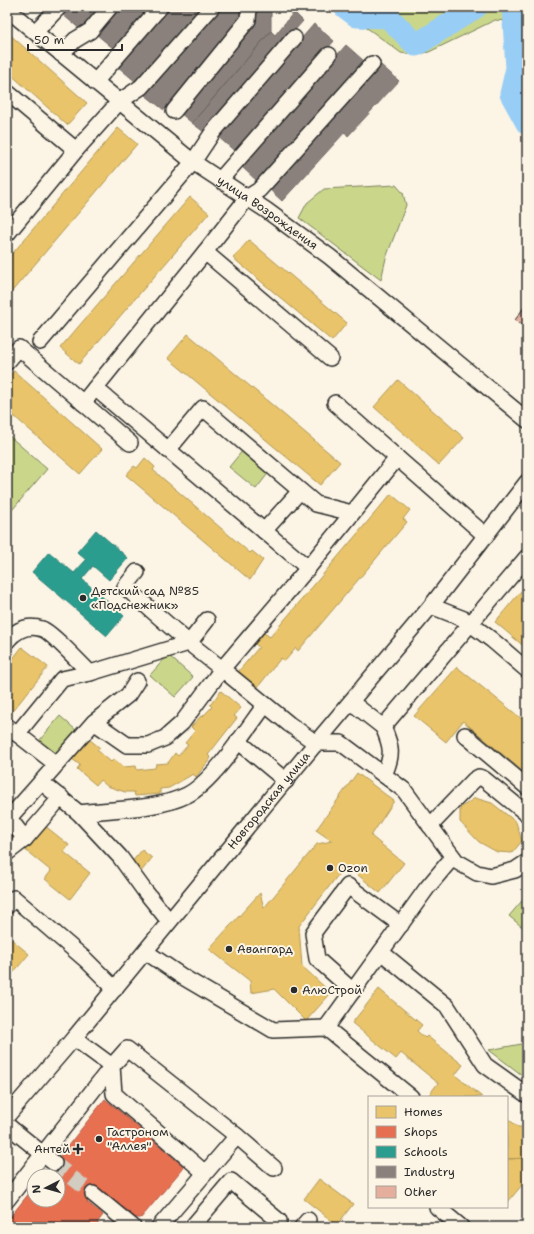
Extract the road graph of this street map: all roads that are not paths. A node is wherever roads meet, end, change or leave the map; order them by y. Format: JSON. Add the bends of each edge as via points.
{"nodes":[{"id":1,"x":58,"y":7,"type":"edge"},
{"id":2,"x":110,"y":7,"type":"edge"},
{"id":3,"x":160,"y":7,"type":"edge"},
{"id":4,"x":212,"y":7,"type":"edge"},
{"id":5,"x":249,"y":7,"type":"edge"},
{"id":6,"x":7,"y":9,"type":"edge"},
{"id":7,"x":35,"y":32,"type":"junction"},
{"id":8,"x":294,"y":38,"type":"dead end"},
{"id":9,"x":61,"y":54,"type":"junction"},
{"id":10,"x":329,"y":55,"type":"dead end"},
{"id":11,"x":372,"y":64,"type":"dead end"},
{"id":12,"x":95,"y":82,"type":"junction"},
{"id":13,"x":7,"y":92,"type":"edge"},
{"id":14,"x":119,"y":102,"type":"junction"},
{"id":15,"x":174,"y":111,"type":"dead end"},
{"id":16,"x":76,"y":150,"type":"junction"},
{"id":17,"x":193,"y":162,"type":"junction"},
{"id":18,"x":220,"y":180,"type":"junction"},
{"id":19,"x":248,"y":197,"type":"junction"},
{"id":20,"x":7,"y":234,"type":"edge"},
{"id":21,"x":205,"y":252,"type":"junction"},
{"id":22,"x":40,"y":342,"type":"dead end"},
{"id":23,"x":330,"y":358,"type":"dead end"},
{"id":24,"x":7,"y":362,"type":"edge"},
{"id":25,"x":95,"y":388,"type":"junction"},
{"id":26,"x":83,"y":403,"type":"junction"},
{"id":27,"x":335,"y":403,"type":"dead end"},
{"id":28,"x":527,"y":420,"type":"edge"},
{"id":29,"x":130,"y":443,"type":"dead end"},
{"id":30,"x":168,"y":450,"type":"junction"},
{"id":31,"x":397,"y":458,"type":"junction"},
{"id":32,"x":527,"y":482,"type":"edge"},
{"id":33,"x":300,"y":491,"type":"junction"},
{"id":34,"x":352,"y":513,"type":"junction"},
{"id":35,"x":264,"y":531,"type":"junction"},
{"id":36,"x":486,"y":536,"type":"junction"},
{"id":37,"x":527,"y":557,"type":"edge"},
{"id":38,"x":308,"y":568,"type":"junction"},
{"id":39,"x":137,"y":572,"type":"dead end"},
{"id":40,"x":431,"y":606,"type":"junction"},
{"id":41,"x":207,"y":620,"type":"dead end"},
{"id":42,"x":471,"y":624,"type":"junction"},
{"id":43,"x":7,"y":641,"type":"edge"},
{"id":44,"x":189,"y":643,"type":"junction"},
{"id":45,"x":222,"y":669,"type":"junction"},
{"id":46,"x":527,"y":670,"type":"edge"},
{"id":47,"x":90,"y":672,"type":"junction"},
{"id":48,"x":137,"y":681,"type":"dead end"},
{"id":49,"x":351,"y":702,"type":"junction"},
{"id":50,"x":265,"y":705,"type":"junction"},
{"id":51,"x":94,"y":722,"type":"junction"},
{"id":52,"x":383,"y":728,"type":"junction"},
{"id":53,"x":12,"y":730,"type":"edge"},
{"id":54,"x":465,"y":735,"type":"dead end"},
{"id":55,"x":238,"y":742,"type":"junction"},
{"id":56,"x":316,"y":743,"type":"junction"},
{"id":57,"x":56,"y":764,"type":"junction"},
{"id":58,"x":384,"y":775,"type":"junction"},
{"id":59,"x":286,"y":781,"type":"junction"},
{"id":60,"x":41,"y":782,"type":"junction"},
{"id":61,"x":527,"y":787,"type":"edge"},
{"id":62,"x":61,"y":797,"type":"junction"},
{"id":63,"x":78,"y":813,"type":"junction"},
{"id":64,"x":527,"y":814,"type":"edge"},
{"id":65,"x":8,"y":817,"type":"edge"},
{"id":66,"x":430,"y":826,"type":"junction"},
{"id":67,"x":25,"y":839,"type":"junction"},
{"id":68,"x":7,"y":853,"type":"edge"},
{"id":69,"x":453,"y":857,"type":"junction"},
{"id":70,"x":527,"y":862,"type":"edge"},
{"id":71,"x":9,"y":898,"type":"edge"},
{"id":72,"x":169,"y":921,"type":"junction"},
{"id":73,"x":401,"y":925,"type":"junction"},
{"id":74,"x":146,"y":952,"type":"junction"},
{"id":75,"x":381,"y":952,"type":"junction"},
{"id":76,"x":115,"y":988,"type":"junction"},
{"id":77,"x":353,"y":991,"type":"junction"},
{"id":78,"x":326,"y":1028,"type":"junction"},
{"id":79,"x":74,"y":1038,"type":"junction"},
{"id":80,"x":112,"y":1066,"type":"junction"},
{"id":81,"x":527,"y":1095,"type":"edge"},
{"id":82,"x":409,"y":1096,"type":"edge"},
{"id":83,"x":7,"y":1116,"type":"edge"},
{"id":84,"x":7,"y":1125,"type":"edge"},
{"id":85,"x":237,"y":1136,"type":"junction"},
{"id":86,"x":49,"y":1159,"type":"junction"},
{"id":87,"x":274,"y":1168,"type":"dead end"},
{"id":88,"x":204,"y":1173,"type":"junction"},
{"id":89,"x":93,"y":1194,"type":"tunnel mouth"},
{"id":90,"x":7,"y":1200,"type":"edge"},
{"id":91,"x":438,"y":1208,"type":"edge"},
{"id":92,"x":132,"y":1227,"type":"edge"},
{"id":93,"x":159,"y":1227,"type":"edge"},
{"id":94,"x":192,"y":1227,"type":"edge"},
{"id":95,"x":274,"y":1227,"type":"edge"},
{"id":96,"x":461,"y":1227,"type":"edge"}],
"edges":[{"from":1,"to":7,"type":"street"},
{"from":2,"to":9,"type":"street","via":[[90,31],[75,40]]},
{"from":3,"to":12,"type":"street"},
{"from":4,"to":14,"type":"street","via":[[141,87]]},
{"from":5,"to":15,"type":"street","via":[[248,20]]},
{"from":6,"to":7,"type":"street","name":"улица Возрождения"},
{"from":7,"to":9,"type":"street","name":"улица Возрождения"},
{"from":8,"to":17,"type":"street","via":[[213,132]]},
{"from":9,"to":12,"type":"street","name":"улица Возрождения"},
{"from":10,"to":18,"type":"street"},
{"from":11,"to":19,"type":"street","via":[[259,190]]},
{"from":12,"to":14,"type":"street","name":"улица Возрождения"},
{"from":13,"to":16,"type":"street"},
{"from":14,"to":16,"type":"street"},
{"from":14,"to":17,"type":"street","name":"улица Возрождения"},
{"from":16,"to":20,"type":"street"},
{"from":17,"to":18,"type":"street","name":"улица Возрождения"},
{"from":17,"to":22,"type":"street"},
{"from":18,"to":19,"type":"street","name":"улица Возрождения"},
{"from":19,"to":21,"type":"street"},
{"from":19,"to":28,"type":"street","name":"улица Возрождения","via":[[330,257]]},
{"from":21,"to":23,"type":"street"},
{"from":21,"to":25,"type":"street"},
{"from":24,"to":26,"type":"street","via":[[19,348]]},
{"from":25,"to":26,"type":"street"},
{"from":25,"to":30,"type":"street"},
{"from":26,"to":29,"type":"street"},
{"from":27,"to":31,"type":"street"},
{"from":30,"to":33,"type":"street","via":[[203,408]]},
{"from":30,"to":35,"type":"street"},
{"from":31,"to":34,"type":"street"},
{"from":31,"to":36,"type":"street"},
{"from":32,"to":36,"type":"street","name":"Новгородская улица"},
{"from":33,"to":34,"type":"street","via":[[316,504]]},
{"from":33,"to":35,"type":"street"},
{"from":34,"to":38,"type":"street"},
{"from":35,"to":38,"type":"street"},
{"from":36,"to":40,"type":"street","name":"Новгородская улица"},
{"from":37,"to":42,"type":"street"},
{"from":38,"to":45,"type":"street"},
{"from":39,"to":44,"type":"street","via":[[124,587]]},
{"from":40,"to":42,"type":"street"},
{"from":40,"to":49,"type":"street","name":"Новгородская улица"},
{"from":41,"to":44,"type":"street"},
{"from":42,"to":46,"type":"street"},
{"from":42,"to":52,"type":"street"},
{"from":43,"to":47,"type":"street","via":[[13,633],[26,627],[43,629]]},
{"from":44,"to":45,"type":"street"},
{"from":44,"to":47,"type":"street"},
{"from":45,"to":50,"type":"street"},
{"from":45,"to":51,"type":"street","via":[[182,723],[165,738],[148,745],[127,744]]},
{"from":47,"to":53,"type":"street","via":[[62,678]]},
{"from":48,"to":51,"type":"street","via":[[128,695]]},
{"from":49,"to":52,"type":"street"},
{"from":49,"to":56,"type":"street","name":"Новгородская улица"},
{"from":50,"to":55,"type":"street"},
{"from":50,"to":56,"type":"street"},
{"from":51,"to":57,"type":"street"},
{"from":52,"to":58,"type":"street","via":[[391,744],[390,761]]},
{"from":53,"to":57,"type":"street"},
{"from":54,"to":61,"type":"street"},
{"from":55,"to":59,"type":"street"},
{"from":55,"to":63,"type":"street","via":[[207,782],[188,795],[165,803]]},
{"from":56,"to":58,"type":"street","via":[[341,743]]},
{"from":56,"to":59,"type":"street","name":"Новгородская улица"},
{"from":57,"to":60,"type":"street"},
{"from":58,"to":66,"type":"street","via":[[404,790]]},
{"from":59,"to":72,"type":"street","name":"Новгородская улица"},
{"from":60,"to":62,"type":"street"},
{"from":60,"to":65,"type":"street"},
{"from":62,"to":63,"type":"street"},
{"from":62,"to":67,"type":"street"},
{"from":63,"to":72,"type":"street","via":[[120,857]]},
{"from":64,"to":66,"type":"street","via":[[484,778],[479,777]]},
{"from":65,"to":67,"type":"street"},
{"from":66,"to":69,"type":"street"},
{"from":67,"to":68,"type":"street"},
{"from":69,"to":70,"type":"street","via":[[456,862],[477,873],[492,876],[515,870]]},
{"from":69,"to":73,"type":"street"},
{"from":71,"to":76,"type":"street","via":[[86,960]]},
{"from":72,"to":74,"type":"street","name":"Новгородская улица"},
{"from":73,"to":75,"type":"street"},
{"from":73,"to":77,"type":"street","via":[[348,886],[313,933],[317,959]]},
{"from":74,"to":76,"type":"street","name":"Новгородская улица"},
{"from":74,"to":78,"type":"street","via":[[272,1030]]},
{"from":75,"to":77,"type":"street"},
{"from":75,"to":81,"type":"street","via":[[447,1006],[485,1065]]},
{"from":76,"to":79,"type":"street","name":"Новгородская улица"},
{"from":77,"to":78,"type":"street"},
{"from":78,"to":82,"type":"street"},
{"from":79,"to":80,"type":"street"},
{"from":79,"to":83,"type":"street","name":"Новгородская улица"},
{"from":80,"to":85,"type":"street","via":[[127,1049]]},
{"from":80,"to":86,"type":"street"},
{"from":80,"to":88,"type":"street","via":[[114,1094]]},
{"from":84,"to":86,"type":"street"},
{"from":85,"to":87,"type":"street"},
{"from":85,"to":88,"type":"street"},
{"from":86,"to":90,"type":"street"},
{"from":88,"to":93,"type":"street"},
{"from":89,"to":92,"type":"street"},
{"from":91,"to":96,"type":"street"},
{"from":94,"to":95,"type":"street","via":[[231,1181],[279,1221]]}]}
